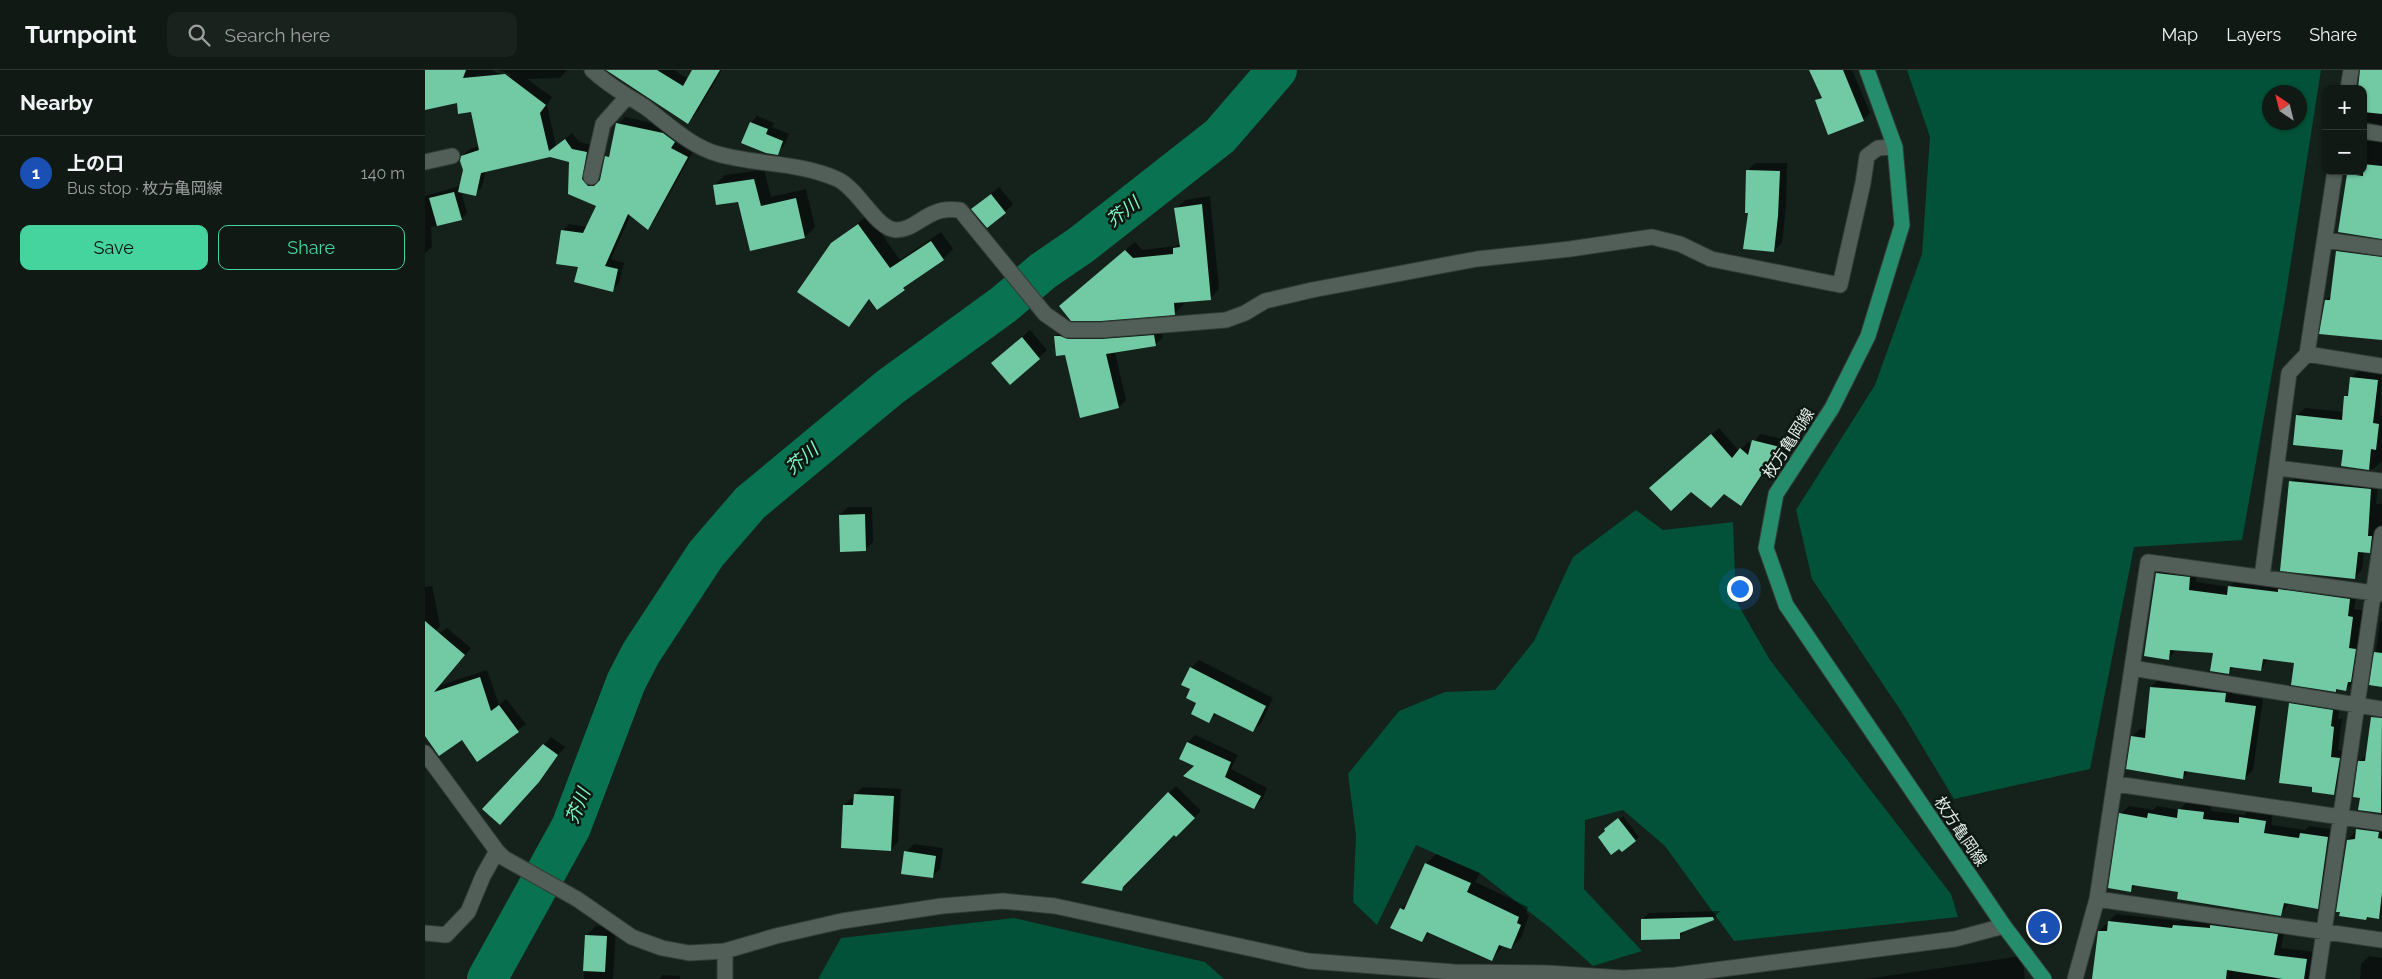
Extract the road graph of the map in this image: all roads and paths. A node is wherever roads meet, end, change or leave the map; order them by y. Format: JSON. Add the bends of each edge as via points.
{"nodes":[{"id":1,"x":593,"y":70,"type":"edge"},
{"id":2,"x":1867,"y":70,"type":"edge"},
{"id":3,"x":2351,"y":70,"type":"edge"},
{"id":4,"x":2349,"y":85,"type":"edge"},
{"id":5,"x":627,"y":97,"type":"junction"},
{"id":6,"x":2367,"y":132,"type":"edge"},
{"id":7,"x":2382,"y":134,"type":"edge"},
{"id":8,"x":1895,"y":147,"type":"junction"},
{"id":9,"x":452,"y":156,"type":"dead end"},
{"id":10,"x":425,"y":162,"type":"edge"},
{"id":11,"x":2334,"y":175,"type":"edge"},
{"id":12,"x":591,"y":177,"type":"dead end"},
{"id":13,"x":2325,"y":240,"type":"junction"},
{"id":14,"x":2382,"y":248,"type":"edge"},
{"id":15,"x":2307,"y":354,"type":"junction"},
{"id":16,"x":2382,"y":366,"type":"edge"},
{"id":17,"x":2278,"y":468,"type":"junction"},
{"id":18,"x":2382,"y":481,"type":"edge"},
{"id":19,"x":2382,"y":534,"type":"edge"},
{"id":20,"x":2262,"y":577,"type":"junction"},
{"id":21,"x":2377,"y":593,"type":"edge"},
{"id":22,"x":2132,"y":668,"type":"junction"},
{"id":23,"x":2357,"y":706,"type":"junction"},
{"id":24,"x":2382,"y":709,"type":"edge"},
{"id":25,"x":425,"y":753,"type":"edge"},
{"id":26,"x":2115,"y":784,"type":"junction"},
{"id":27,"x":2341,"y":817,"type":"junction"},
{"id":28,"x":2382,"y":824,"type":"edge"},
{"id":29,"x":501,"y":854,"type":"junction"},
{"id":30,"x":2097,"y":899,"type":"junction"},
{"id":31,"x":2004,"y":926,"type":"junction"},
{"id":32,"x":425,"y":932,"type":"edge"},
{"id":33,"x":2324,"y":933,"type":"junction"},
{"id":34,"x":2382,"y":940,"type":"edge"},
{"id":35,"x":725,"y":951,"type":"junction"},
{"id":36,"x":725,"y":979,"type":"edge"},
{"id":37,"x":2044,"y":979,"type":"edge"},
{"id":38,"x":2075,"y":979,"type":"edge"},
{"id":39,"x":2317,"y":979,"type":"edge"}],
"edges":[{"from":1,"to":5,"type":"street","via":[[609,86]]},
{"from":2,"to":8,"type":"main road","name":"枚方亀岡線"},
{"from":3,"to":4,"type":"street"},
{"from":5,"to":8,"type":"street","via":[[697,146],[719,154],[812,170],[839,180],[860,196],[883,226],[896,230],[915,225],[945,209],[960,210],[1045,314],[1068,330],[1226,320],[1265,301],[1312,290],[1477,259],[1652,237],[1680,244],[1711,259],[1840,285],[1867,156],[1878,148]]},
{"from":5,"to":12,"type":"street","via":[[603,124]]},
{"from":6,"to":7,"type":"street"},
{"from":8,"to":31,"type":"main road","name":"枚方亀岡線","via":[[1902,225],[1868,336],[1832,408],[1776,494],[1766,548],[1787,606]]},
{"from":9,"to":10,"type":"street"},
{"from":11,"to":13,"type":"street"},
{"from":13,"to":14,"type":"street"},
{"from":13,"to":15,"type":"street"},
{"from":15,"to":16,"type":"street"},
{"from":15,"to":17,"type":"street","via":[[2289,373]]},
{"from":17,"to":18,"type":"street"},
{"from":17,"to":20,"type":"street"},
{"from":19,"to":21,"type":"street"},
{"from":20,"to":21,"type":"street"},
{"from":20,"to":22,"type":"street","via":[[2148,562]]},
{"from":21,"to":23,"type":"street"},
{"from":22,"to":23,"type":"street"},
{"from":22,"to":26,"type":"street"},
{"from":23,"to":24,"type":"street"},
{"from":23,"to":27,"type":"street"},
{"from":25,"to":29,"type":"street"},
{"from":26,"to":27,"type":"street"},
{"from":26,"to":30,"type":"street"},
{"from":27,"to":28,"type":"street"},
{"from":27,"to":33,"type":"street"},
{"from":29,"to":32,"type":"street","via":[[483,876],[467,912],[446,935]]},
{"from":29,"to":35,"type":"street","via":[[577,899],[632,937],[689,953]]},
{"from":30,"to":33,"type":"street"},
{"from":30,"to":38,"type":"street"},
{"from":31,"to":35,"type":"street","via":[[1955,939],[1676,975],[1623,978],[1454,972],[1307,961],[1055,906],[1003,901],[942,906],[842,921]]},
{"from":31,"to":37,"type":"main road","name":"枚方亀岡線"},
{"from":33,"to":34,"type":"street"},
{"from":33,"to":39,"type":"street"},
{"from":35,"to":36,"type":"street"}]}
